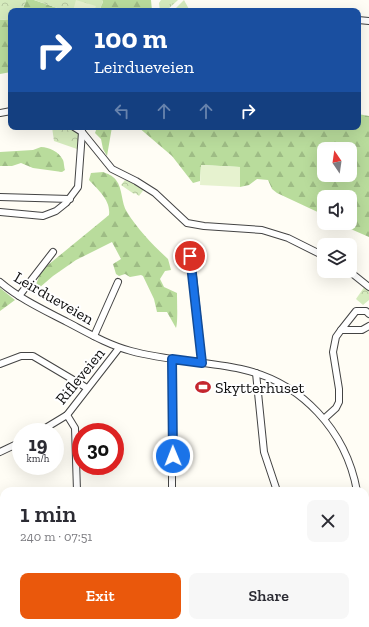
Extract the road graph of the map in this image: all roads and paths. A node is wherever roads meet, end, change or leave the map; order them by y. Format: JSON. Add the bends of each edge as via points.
{"nodes":[{"id":1,"x":79,"y":130,"type":"edge"},
{"id":2,"x":82,"y":132,"type":"junction"},
{"id":3,"x":0,"y":197,"type":"edge"},
{"id":4,"x":70,"y":199,"type":"junction"},
{"id":5,"x":0,"y":212,"type":"edge"},
{"id":6,"x":53,"y":252,"type":"dead end"},
{"id":7,"x":317,"y":252,"type":"edge"},
{"id":8,"x":190,"y":256,"type":"dead end"},
{"id":9,"x":357,"y":277,"type":"edge"},
{"id":10,"x":0,"y":282,"type":"edge"},
{"id":11,"x":118,"y":282,"type":"dead end"},
{"id":12,"x":369,"y":286,"type":"edge"},
{"id":13,"x":19,"y":296,"type":"junction"},
{"id":14,"x":369,"y":314,"type":"edge"},
{"id":15,"x":369,"y":326,"type":"edge"},
{"id":16,"x":341,"y":330,"type":"junction"},
{"id":17,"x":94,"y":336,"type":"junction"},
{"id":18,"x":119,"y":348,"type":"junction"},
{"id":19,"x":172,"y":359,"type":"junction"},
{"id":20,"x":202,"y":363,"type":"junction"},
{"id":21,"x":0,"y":364,"type":"edge"},
{"id":22,"x":256,"y":373,"type":"junction"},
{"id":23,"x":87,"y":388,"type":"junction"},
{"id":24,"x":66,"y":415,"type":"junction"},
{"id":25,"x":325,"y":418,"type":"junction"},
{"id":26,"x":54,"y":423,"type":"edge"},
{"id":27,"x":12,"y":446,"type":"edge"},
{"id":28,"x":0,"y":452,"type":"edge"},
{"id":29,"x":77,"y":487,"type":"edge"},
{"id":30,"x":172,"y":487,"type":"edge"},
{"id":31,"x":276,"y":487,"type":"edge"},
{"id":32,"x":356,"y":487,"type":"edge"}],
"edges":[{"from":1,"to":2,"type":"street"},
{"from":2,"to":4,"type":"street","via":[[78,187]]},
{"from":2,"to":7,"type":"street","via":[[112,169],[155,193],[187,223],[262,230],[288,238]]},
{"from":3,"to":4,"type":"street"},
{"from":4,"to":5,"type":"street","via":[[50,215]]},
{"from":6,"to":13,"type":"street"},
{"from":8,"to":20,"type":"street"},
{"from":9,"to":12,"type":"street"},
{"from":10,"to":13,"type":"street","name":"Leirdueveien"},
{"from":11,"to":17,"type":"street","name":"Leirdueveien"},
{"from":13,"to":17,"type":"street","name":"Leirdueveien"},
{"from":14,"to":16,"type":"street","via":[[366,311],[356,311]]},
{"from":15,"to":16,"type":"street","via":[[362,330]]},
{"from":16,"to":25,"type":"street","via":[[334,342],[333,352],[339,402]]},
{"from":17,"to":18,"type":"street","name":"Leirdueveien"},
{"from":18,"to":19,"type":"street","name":"Leirdueveien"},
{"from":18,"to":23,"type":"street","name":"Rifleveien"},
{"from":19,"to":20,"type":"street","name":"Leirdueveien"},
{"from":19,"to":30,"type":"street"},
{"from":20,"to":22,"type":"street","name":"Leirdueveien"},
{"from":21,"to":23,"type":"street","via":[[21,356],[33,356]]},
{"from":22,"to":25,"type":"street","name":"Leirdueveien","via":[[289,388]]},
{"from":22,"to":31,"type":"street","via":[[264,452]]},
{"from":23,"to":24,"type":"street","name":"Rifleveien"},
{"from":24,"to":26,"type":"street","name":"Rifleveien"},
{"from":24,"to":29,"type":"street","via":[[76,428]]},
{"from":25,"to":32,"type":"street","name":"Leirdueveien","via":[[349,460]]},
{"from":27,"to":28,"type":"street"}]}
